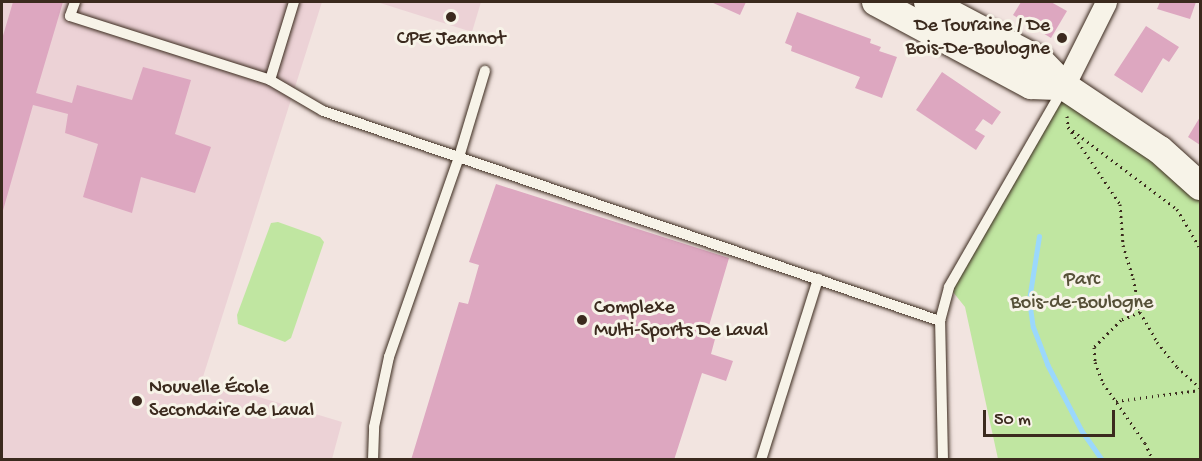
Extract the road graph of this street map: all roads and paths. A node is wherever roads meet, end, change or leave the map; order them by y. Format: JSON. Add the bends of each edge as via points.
{"nodes":[{"id":1,"x":75,"y":2,"type":"edge"},
{"id":2,"x":294,"y":2,"type":"edge"},
{"id":3,"x":876,"y":2,"type":"edge"},
{"id":4,"x":928,"y":2,"type":"edge"},
{"id":5,"x":1106,"y":2,"type":"edge"},
{"id":6,"x":485,"y":71,"type":"dead end"},
{"id":7,"x":270,"y":80,"type":"junction"},
{"id":8,"x":1064,"y":86,"type":"junction"},
{"id":9,"x":1068,"y":128,"type":"junction"},
{"id":10,"x":459,"y":157,"type":"junction"},
{"id":11,"x":1200,"y":186,"type":"edge"},
{"id":12,"x":1200,"y":248,"type":"edge"},
{"id":13,"x":818,"y":279,"type":"junction"},
{"id":14,"x":1140,"y":312,"type":"junction"},
{"id":15,"x":940,"y":321,"type":"junction"},
{"id":16,"x":1200,"y":389,"type":"edge"},
{"id":17,"x":1116,"y":402,"type":"junction"},
{"id":18,"x":373,"y":459,"type":"edge"},
{"id":19,"x":760,"y":459,"type":"edge"},
{"id":20,"x":943,"y":459,"type":"edge"},
{"id":21,"x":1153,"y":459,"type":"edge"}],
"edges":[{"from":1,"to":7,"type":"lane","via":[[70,16]]},
{"from":2,"to":7,"type":"lane"},
{"from":3,"to":8,"type":"street","via":[[1031,85]]},
{"from":4,"to":8,"type":"street","via":[[1040,61]]},
{"from":5,"to":8,"type":"street"},
{"from":6,"to":10,"type":"lane"},
{"from":7,"to":10,"type":"lane","via":[[323,111]]},
{"from":8,"to":9,"type":"path"},
{"from":8,"to":11,"type":"street","via":[[1160,150]]},
{"from":8,"to":15,"type":"lane","via":[[949,287]]},
{"from":9,"to":12,"type":"path","via":[[1177,209]]},
{"from":9,"to":14,"type":"path","via":[[1120,204],[1123,245]]},
{"from":10,"to":13,"type":"lane"},
{"from":10,"to":18,"type":"lane","via":[[389,357],[374,427]]},
{"from":13,"to":15,"type":"lane"},
{"from":13,"to":19,"type":"lane"},
{"from":14,"to":16,"type":"path","via":[[1157,342]]},
{"from":14,"to":17,"type":"path","via":[[1121,320],[1094,347],[1102,383]]},
{"from":15,"to":20,"type":"lane"},
{"from":16,"to":17,"type":"path"},
{"from":17,"to":21,"type":"path"}]}
